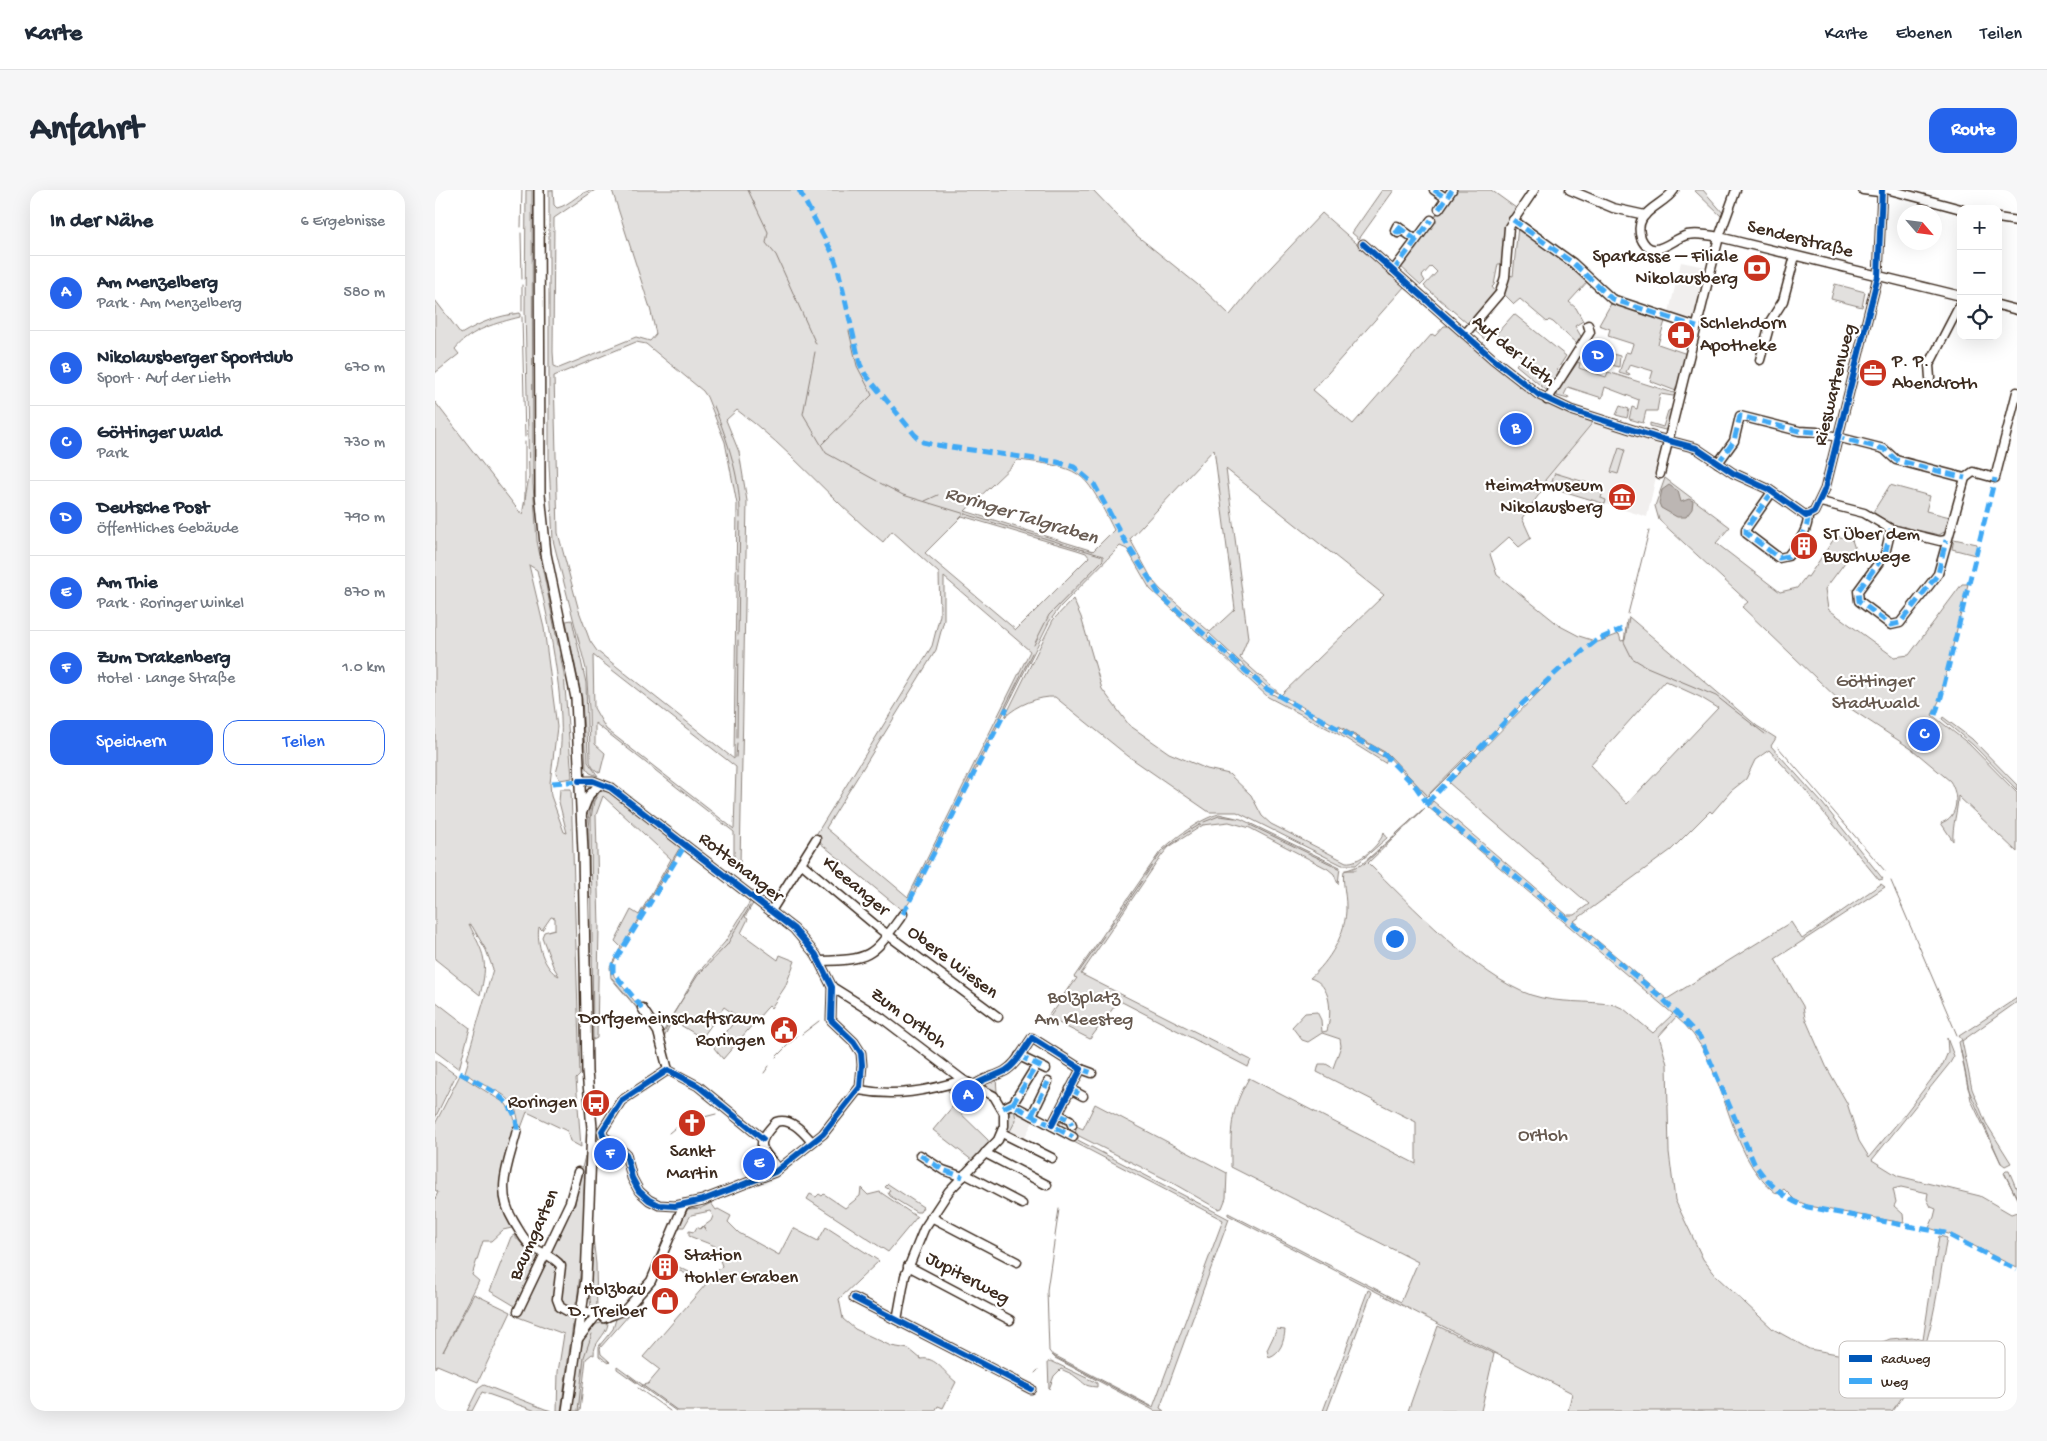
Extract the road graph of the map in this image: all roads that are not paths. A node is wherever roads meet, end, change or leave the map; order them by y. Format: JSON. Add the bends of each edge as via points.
{"nodes":[{"id":1,"x":539,"y":190,"type":"edge"},
{"id":2,"x":1425,"y":190,"type":"edge"},
{"id":3,"x":1432,"y":190,"type":"edge"},
{"id":4,"x":1451,"y":190,"type":"edge"},
{"id":5,"x":1534,"y":190,"type":"edge"},
{"id":6,"x":1569,"y":190,"type":"edge"},
{"id":7,"x":1674,"y":190,"type":"edge"},
{"id":8,"x":1736,"y":190,"type":"edge"},
{"id":9,"x":1863,"y":190,"type":"edge"},
{"id":10,"x":1885,"y":190,"type":"edge"},
{"id":11,"x":1446,"y":198,"type":"junction"},
{"id":12,"x":1957,"y":208,"type":"edge"},
{"id":13,"x":1439,"y":209,"type":"dead end"},
{"id":14,"x":1645,"y":214,"type":"junction"},
{"id":15,"x":2002,"y":219,"type":"edge"},
{"id":16,"x":1431,"y":220,"type":"dead end"},
{"id":17,"x":1513,"y":220,"type":"junction"},
{"id":18,"x":2017,"y":221,"type":"edge"},
{"id":19,"x":1403,"y":230,"type":"dead end"},
{"id":20,"x":1719,"y":237,"type":"junction"},
{"id":21,"x":1416,"y":240,"type":"junction"},
{"id":22,"x":1363,"y":244,"type":"dead end"},
{"id":23,"x":1795,"y":256,"type":"junction"},
{"id":24,"x":1393,"y":270,"type":"junction"},
{"id":25,"x":1879,"y":276,"type":"junction"},
{"id":26,"x":1957,"y":295,"type":"edge"},
{"id":27,"x":2002,"y":306,"type":"edge"},
{"id":28,"x":1957,"y":310,"type":"edge"},
{"id":29,"x":2017,"y":310,"type":"edge"},
{"id":30,"x":1588,"y":325,"type":"dead end"},
{"id":31,"x":1697,"y":327,"type":"junction"},
{"id":32,"x":1465,"y":334,"type":"junction"},
{"id":33,"x":1760,"y":360,"type":"dead end"},
{"id":34,"x":1930,"y":378,"type":"dead end"},
{"id":35,"x":2017,"y":392,"type":"edge"},
{"id":36,"x":1547,"y":400,"type":"junction"},
{"id":37,"x":2015,"y":405,"type":"edge"},
{"id":38,"x":1838,"y":438,"type":"junction"},
{"id":39,"x":1669,"y":441,"type":"junction"},
{"id":40,"x":1718,"y":462,"type":"junction"},
{"id":41,"x":1660,"y":474,"type":"dead end"},
{"id":42,"x":1965,"y":478,"type":"junction"},
{"id":43,"x":1772,"y":492,"type":"junction"},
{"id":44,"x":1821,"y":502,"type":"junction"},
{"id":45,"x":1808,"y":516,"type":"junction"},
{"id":46,"x":1891,"y":530,"type":"junction"},
{"id":47,"x":1947,"y":540,"type":"junction"},
{"id":48,"x":579,"y":781,"type":"junction"},
{"id":49,"x":599,"y":786,"type":"junction"},
{"id":50,"x":611,"y":788,"type":"junction"},
{"id":51,"x":581,"y":815,"type":"junction"},
{"id":52,"x":816,"y":839,"type":"dead end"},
{"id":53,"x":801,"y":863,"type":"junction"},
{"id":54,"x":771,"y":911,"type":"junction"},
{"id":55,"x":903,"y":914,"type":"dead end"},
{"id":56,"x":887,"y":935,"type":"junction"},
{"id":57,"x":820,"y":961,"type":"junction"},
{"id":58,"x":832,"y":986,"type":"junction"},
{"id":59,"x":642,"y":1008,"type":"dead end"},
{"id":60,"x":998,"y":1017,"type":"dead end"},
{"id":61,"x":1019,"y":1056,"type":"junction"},
{"id":62,"x":1046,"y":1069,"type":"dead end"},
{"id":63,"x":1081,"y":1069,"type":"junction"},
{"id":64,"x":667,"y":1070,"type":"junction"},
{"id":65,"x":1033,"y":1071,"type":"dead end"},
{"id":66,"x":1092,"y":1074,"type":"dead end"},
{"id":67,"x":963,"y":1080,"type":"junction"},
{"id":68,"x":1048,"y":1082,"type":"dead end"},
{"id":69,"x":973,"y":1086,"type":"junction"},
{"id":70,"x":1071,"y":1089,"type":"junction"},
{"id":71,"x":859,"y":1090,"type":"junction"},
{"id":72,"x":1083,"y":1096,"type":"dead end"},
{"id":73,"x":1012,"y":1105,"type":"junction"},
{"id":74,"x":1003,"y":1108,"type":"junction"},
{"id":75,"x":1058,"y":1114,"type":"junction"},
{"id":76,"x":1032,"y":1115,"type":"junction"},
{"id":77,"x":1052,"y":1125,"type":"junction"},
{"id":78,"x":1072,"y":1125,"type":"dead end"},
{"id":79,"x":517,"y":1130,"type":"dead end"},
{"id":80,"x":1002,"y":1133,"type":"junction"},
{"id":81,"x":1073,"y":1136,"type":"dead end"},
{"id":82,"x":763,"y":1139,"type":"junction"},
{"id":83,"x":812,"y":1142,"type":"junction"},
{"id":84,"x":985,"y":1153,"type":"junction"},
{"id":85,"x":920,"y":1155,"type":"dead end"},
{"id":86,"x":1052,"y":1158,"type":"dead end"},
{"id":87,"x":779,"y":1169,"type":"junction"},
{"id":88,"x":578,"y":1172,"type":"dead end"},
{"id":89,"x":964,"y":1176,"type":"junction"},
{"id":90,"x":1047,"y":1185,"type":"dead end"},
{"id":91,"x":684,"y":1204,"type":"junction"},
{"id":92,"x":1022,"y":1204,"type":"dead end"},
{"id":93,"x":931,"y":1217,"type":"junction"},
{"id":94,"x":547,"y":1254,"type":"junction"},
{"id":95,"x":1017,"y":1262,"type":"dead end"},
{"id":96,"x":909,"y":1266,"type":"junction"},
{"id":97,"x":854,"y":1298,"type":"dead end"},
{"id":98,"x":518,"y":1310,"type":"dead end"},
{"id":99,"x":581,"y":1313,"type":"junction"},
{"id":100,"x":595,"y":1317,"type":"junction"},
{"id":101,"x":607,"y":1317,"type":"junction"},
{"id":102,"x":897,"y":1320,"type":"junction"},
{"id":103,"x":1010,"y":1320,"type":"dead end"},
{"id":104,"x":575,"y":1342,"type":"junction"},
{"id":105,"x":1031,"y":1389,"type":"dead end"},
{"id":106,"x":567,"y":1411,"type":"edge"}],
"edges":[{"from":1,"to":48,"type":"main road","via":[[542,522],[573,676]]},
{"from":2,"to":3,"type":"street"},
{"from":3,"to":11,"type":"street"},
{"from":4,"to":11,"type":"street"},
{"from":5,"to":17,"type":"street"},
{"from":6,"to":14,"type":"street","via":[[1613,208]]},
{"from":7,"to":14,"type":"street"},
{"from":8,"to":20,"type":"street"},
{"from":9,"to":10,"type":"street"},
{"from":10,"to":12,"type":"street"},
{"from":10,"to":25,"type":"street","name":"Rieswartenweg"},
{"from":11,"to":13,"type":"street"},
{"from":14,"to":20,"type":"street","name":"Senderstraße","via":[[1640,224],[1640,236],[1652,249],[1661,249],[1688,235]]},
{"from":15,"to":18,"type":"street"},
{"from":16,"to":21,"type":"street"},
{"from":17,"to":31,"type":"street","via":[[1573,263],[1612,299]]},
{"from":17,"to":32,"type":"street","via":[[1507,238],[1506,271],[1501,289]]},
{"from":19,"to":21,"type":"street"},
{"from":20,"to":23,"type":"street","name":"Senderstraße"},
{"from":20,"to":31,"type":"street"},
{"from":21,"to":24,"type":"street"},
{"from":22,"to":24,"type":"street","name":"Auf der Lieth"},
{"from":23,"to":25,"type":"street","name":"Senderstraße"},
{"from":23,"to":33,"type":"street","via":[[1783,301],[1771,320]]},
{"from":24,"to":32,"type":"street","name":"Auf der Lieth"},
{"from":25,"to":26,"type":"street","name":"Senderstraße"},
{"from":25,"to":38,"type":"street","name":"Rieswartenweg"},
{"from":27,"to":29,"type":"street"},
{"from":28,"to":34,"type":"street","via":[[1929,365]]},
{"from":30,"to":36,"type":"street","via":[[1590,332]]},
{"from":31,"to":39,"type":"street"},
{"from":32,"to":36,"type":"street","name":"Auf der Lieth"},
{"from":35,"to":37,"type":"street"},
{"from":36,"to":39,"type":"street","name":"Auf der Lieth"},
{"from":37,"to":42,"type":"street","via":[[1995,478],[1973,472]]},
{"from":38,"to":40,"type":"street","via":[[1740,416],[1734,441]]},
{"from":38,"to":42,"type":"street","via":[[1884,450],[1896,460]]},
{"from":38,"to":44,"type":"street","name":"Rieswartenweg"},
{"from":39,"to":40,"type":"street","name":"Auf der Lieth","via":[[1697,448]]},
{"from":39,"to":41,"type":"street"},
{"from":40,"to":43,"type":"street","name":"Auf der Lieth"},
{"from":42,"to":47,"type":"street"},
{"from":43,"to":45,"type":"street","name":"Auf der Lieth"},
{"from":43,"to":45,"type":"street","via":[[1745,528],[1746,533],[1779,558],[1788,556],[1808,527]]},
{"from":44,"to":45,"type":"street"},
{"from":44,"to":46,"type":"street","via":[[1864,513]]},
{"from":46,"to":47,"type":"street"},
{"from":46,"to":47,"type":"street","via":[[1885,554],[1857,590],[1859,601],[1891,625],[1900,623],[1939,574]]},
{"from":48,"to":49,"type":"street","name":"Rottenanger"},
{"from":48,"to":50,"type":"street","name":"Rottenanger","via":[[593,781]]},
{"from":48,"to":51,"type":"main road"},
{"from":49,"to":50,"type":"street","name":"Rottenanger"},
{"from":49,"to":51,"type":"street","via":[[589,795]]},
{"from":50,"to":54,"type":"street","name":"Rottenanger"},
{"from":51,"to":99,"type":"main road","via":[[587,1072],[592,1133],[588,1251]]},
{"from":52,"to":53,"type":"street","name":"Kleeanger"},
{"from":53,"to":54,"type":"street","name":"Kleeanger"},
{"from":53,"to":56,"type":"street","name":"Kleeanger"},
{"from":54,"to":57,"type":"street","name":"Rottenanger","via":[[800,934]]},
{"from":55,"to":56,"type":"street"},
{"from":56,"to":57,"type":"street","via":[[865,957]]},
{"from":56,"to":60,"type":"street","name":"Obere Wiesen"},
{"from":57,"to":58,"type":"street","name":"Rottenanger"},
{"from":58,"to":67,"type":"street","name":"Zum Ortloh","via":[[883,1019]]},
{"from":58,"to":71,"type":"street","via":[[831,1020],[855,1043],[862,1055]]},
{"from":59,"to":64,"type":"street","via":[[658,1032]]},
{"from":61,"to":62,"type":"street"},
{"from":61,"to":63,"type":"street","via":[[1032,1038]]},
{"from":61,"to":69,"type":"street","via":[[1005,1071]]},
{"from":63,"to":66,"type":"street"},
{"from":63,"to":70,"type":"street"},
{"from":64,"to":82,"type":"street","via":[[704,1090]]},
{"from":64,"to":91,"type":"street","via":[[621,1101],[602,1131],[603,1136],[626,1154],[633,1183],[644,1196],[659,1205]]},
{"from":65,"to":73,"type":"street"},
{"from":67,"to":69,"type":"street","name":"Zum Ortloh"},
{"from":67,"to":71,"type":"street","via":[[940,1088],[899,1094]]},
{"from":68,"to":76,"type":"street"},
{"from":69,"to":74,"type":"street","name":"Zum Ortloh","via":[[994,1096]]},
{"from":70,"to":72,"type":"street"},
{"from":70,"to":75,"type":"street"},
{"from":71,"to":83,"type":"street","via":[[831,1126]]},
{"from":73,"to":74,"type":"street"},
{"from":73,"to":76,"type":"street"},
{"from":74,"to":80,"type":"street"},
{"from":75,"to":77,"type":"street"},
{"from":75,"to":78,"type":"street","via":[[1070,1120]]},
{"from":76,"to":77,"type":"street"},
{"from":77,"to":81,"type":"street"},
{"from":79,"to":94,"type":"street","via":[[504,1169],[503,1198],[511,1218],[526,1240]]},
{"from":80,"to":84,"type":"street"},
{"from":80,"to":86,"type":"street"},
{"from":82,"to":83,"type":"street","via":[[775,1123],[783,1120],[799,1128]]},
{"from":82,"to":87,"type":"street","via":[[762,1151]]},
{"from":83,"to":87,"type":"street"},
{"from":84,"to":89,"type":"street"},
{"from":84,"to":90,"type":"street"},
{"from":85,"to":89,"type":"street","via":[[943,1170]]},
{"from":87,"to":91,"type":"street","via":[[746,1184]]},
{"from":88,"to":94,"type":"street","name":"Baumgarten","via":[[570,1202]]},
{"from":89,"to":92,"type":"street"},
{"from":89,"to":93,"type":"street"},
{"from":91,"to":101,"type":"street","via":[[651,1281],[625,1310]]},
{"from":93,"to":95,"type":"street"},
{"from":93,"to":96,"type":"street","via":[[917,1242]]},
{"from":94,"to":98,"type":"street","name":"Baumgarten"},
{"from":94,"to":99,"type":"street","via":[[562,1269],[557,1299],[559,1306],[566,1311]]},
{"from":96,"to":102,"type":"street"},
{"from":96,"to":103,"type":"street","name":"Jupiterweg"},
{"from":97,"to":102,"type":"street"},
{"from":99,"to":100,"type":"street"},
{"from":99,"to":101,"type":"street"},
{"from":99,"to":104,"type":"main road"},
{"from":100,"to":101,"type":"street"},
{"from":100,"to":104,"type":"street"},
{"from":102,"to":105,"type":"street"},
{"from":104,"to":106,"type":"main road"}]}
